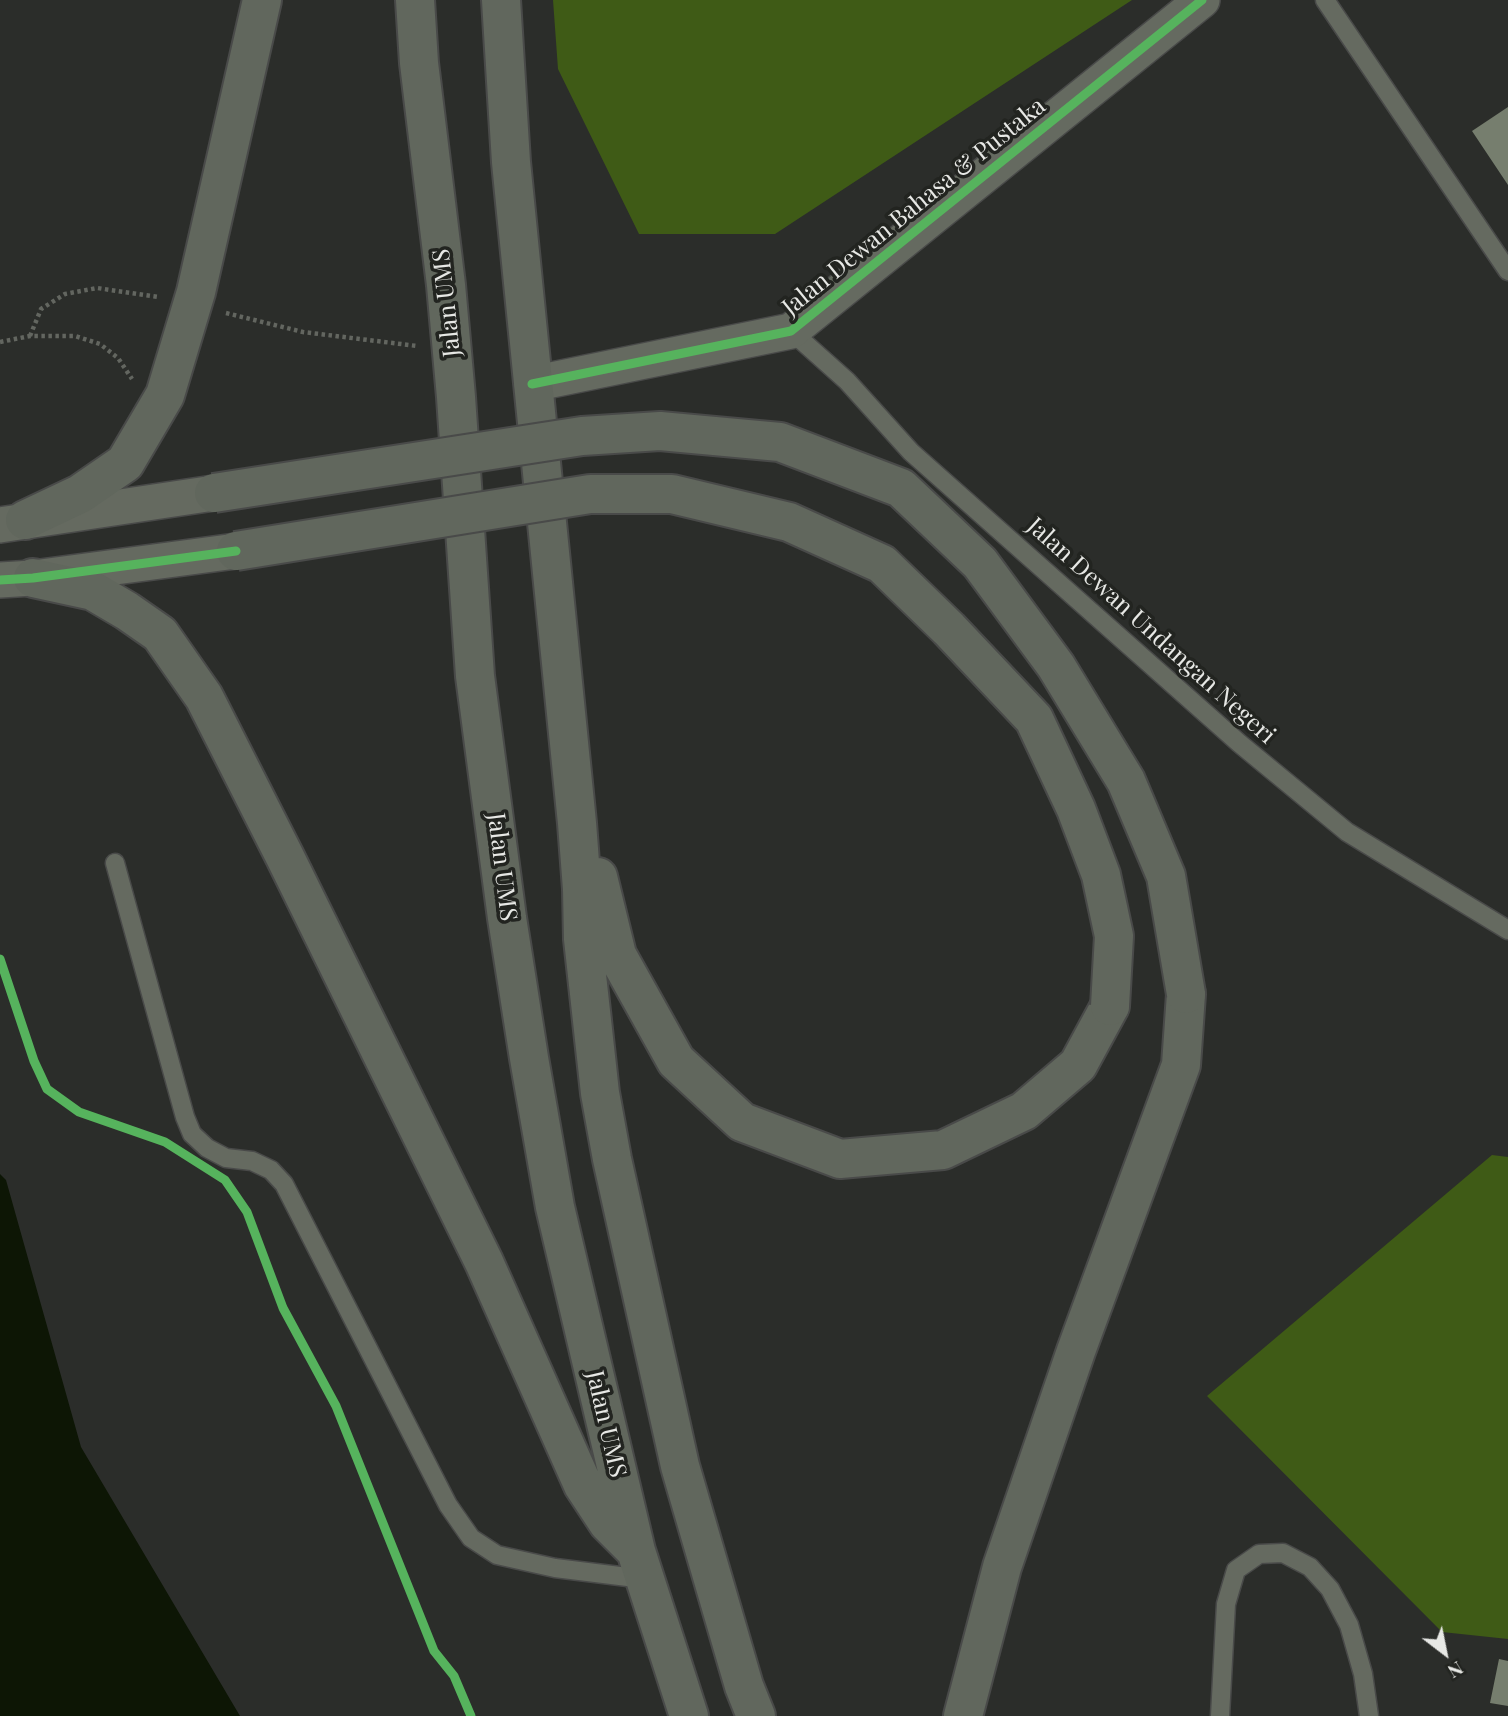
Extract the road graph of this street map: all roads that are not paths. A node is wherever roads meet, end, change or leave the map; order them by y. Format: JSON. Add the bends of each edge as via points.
{"nodes":[{"id":1,"x":262,"y":0,"type":"edge"},
{"id":2,"x":415,"y":0,"type":"edge"},
{"id":3,"x":501,"y":0,"type":"edge"},
{"id":4,"x":1202,"y":0,"type":"edge"},
{"id":5,"x":1325,"y":0,"type":"edge"},
{"id":6,"x":1508,"y":271,"type":"edge"},
{"id":7,"x":791,"y":331,"type":"junction"},
{"id":8,"x":532,"y":384,"type":"junction"},
{"id":9,"x":214,"y":493,"type":"joint"},
{"id":10,"x":13,"y":522,"type":"edge"},
{"id":11,"x":236,"y":551,"type":"joint"},
{"id":12,"x":17,"y":579,"type":"edge"},
{"id":13,"x":570,"y":760,"type":"junction"},
{"id":14,"x":115,"y":863,"type":"dead end"},
{"id":15,"x":1508,"y":930,"type":"edge"},
{"id":16,"x":640,"y":1565,"type":"junction"},
{"id":17,"x":689,"y":1716,"type":"edge"},
{"id":18,"x":756,"y":1716,"type":"edge"},
{"id":19,"x":963,"y":1716,"type":"edge"},
{"id":20,"x":1220,"y":1716,"type":"edge"},
{"id":21,"x":1369,"y":1716,"type":"edge"}],
"edges":[{"from":1,"to":10,"type":"highway","via":[[196,292],[165,396],[125,463],[80,494]]},
{"from":2,"to":16,"type":"highway","name":"Jalan UMS","via":[[452,350],[475,676],[517,980],[555,1207]]},
{"from":3,"to":8,"type":"highway"},
{"from":4,"to":7,"type":"street","name":"Jalan Dewan Bahasa & Pustaka"},
{"from":5,"to":6,"type":"lane"},
{"from":7,"to":8,"type":"street","name":"Jalan Dewan Bahasa & Pustaka"},
{"from":7,"to":15,"type":"lane","name":"Jalan Dewan Undangan Negeri","via":[[847,381],[911,452],[1239,743],[1347,832]]},
{"from":8,"to":13,"type":"highway"},
{"from":9,"to":10,"type":"street"},
{"from":9,"to":19,"type":"highway","bridge":true,"via":[[582,436],[660,430],[780,442],[901,488],[980,563],[1056,666],[1126,780],[1166,876],[1186,994],[1181,1065],[1006,1554]]},
{"from":11,"to":12,"type":"street"},
{"from":11,"to":13,"type":"highway","bridge":true,"via":[[590,494],[672,494],[789,522],[882,564],[1034,719],[1101,875],[1114,936],[1110,1006],[1078,1065],[1024,1111],[943,1150],[840,1159],[742,1122],[676,1061],[617,955]]},
{"from":12,"to":16,"type":"highway","via":[[93,591],[127,611],[160,634],[204,697],[484,1262],[583,1485]]},
{"from":13,"to":18,"type":"highway","via":[[583,939],[612,1159],[680,1466]]},
{"from":14,"to":16,"type":"lane","via":[[192,1134],[226,1158],[252,1161],[271,1170],[284,1184],[447,1505],[471,1538],[497,1555],[555,1567]]},
{"from":16,"to":17,"type":"highway","name":"Jalan UMS"},
{"from":20,"to":21,"type":"lane","via":[[1226,1604],[1236,1570],[1259,1554],[1283,1553],[1310,1567],[1330,1590],[1349,1625]]}]}
